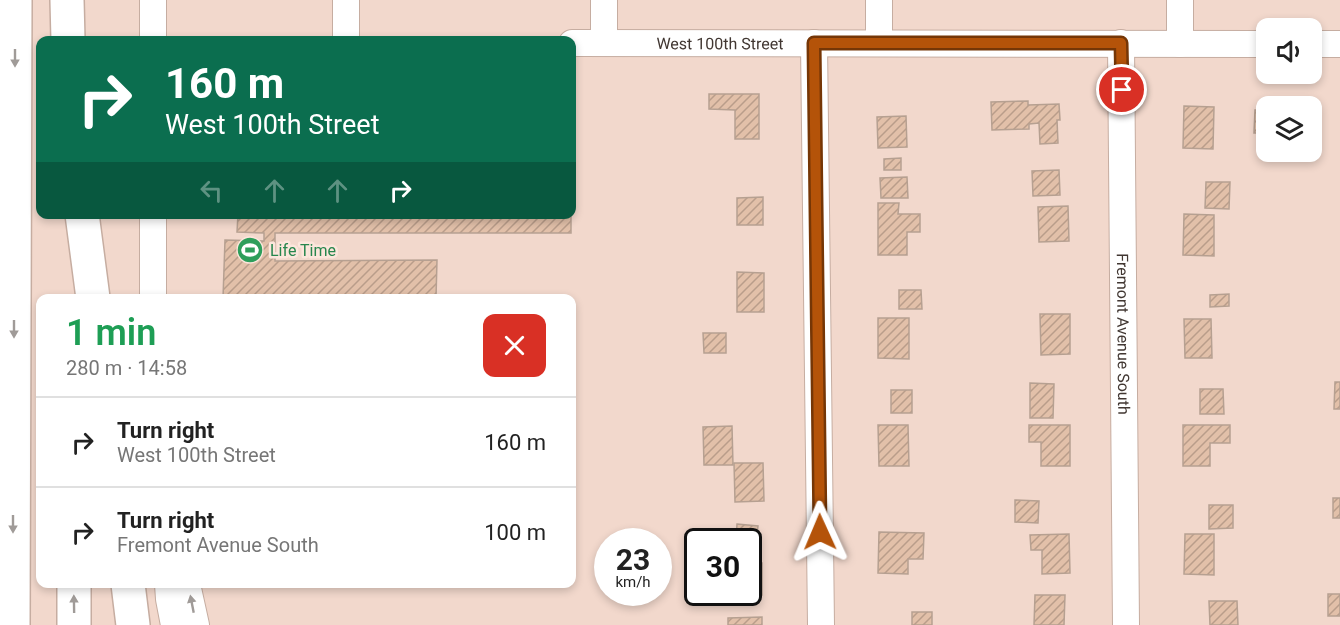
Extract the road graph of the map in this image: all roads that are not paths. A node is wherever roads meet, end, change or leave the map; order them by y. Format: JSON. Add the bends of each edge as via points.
{"nodes":[{"id":1,"x":15,"y":0,"type":"edge"},
{"id":2,"x":67,"y":0,"type":"edge"},
{"id":3,"x":153,"y":0,"type":"edge"},
{"id":4,"x":346,"y":0,"type":"edge"},
{"id":5,"x":604,"y":0,"type":"edge"},
{"id":6,"x":879,"y":0,"type":"edge"},
{"id":7,"x":1180,"y":0,"type":"edge"},
{"id":8,"x":68,"y":36,"type":"edge"},
{"id":9,"x":153,"y":36,"type":"edge"},
{"id":10,"x":346,"y":36,"type":"edge"},
{"id":11,"x":576,"y":43,"type":"edge"},
{"id":12,"x":604,"y":43,"type":"junction"},
{"id":13,"x":814,"y":43,"type":"junction"},
{"id":14,"x":879,"y":43,"type":"junction"},
{"id":15,"x":1121,"y":43,"type":"junction"},
{"id":16,"x":1180,"y":44,"type":"junction"},
{"id":17,"x":1256,"y":44,"type":"edge"},
{"id":18,"x":1322,"y":44,"type":"edge"},
{"id":19,"x":1340,"y":44,"type":"edge"},
{"id":20,"x":14,"y":144,"type":"junction"},
{"id":21,"x":69,"y":219,"type":"edge"},
{"id":22,"x":83,"y":219,"type":"edge"},
{"id":23,"x":153,"y":219,"type":"edge"},
{"id":24,"x":0,"y":290,"type":"edge"},
{"id":25,"x":70,"y":294,"type":"edge"},
{"id":26,"x":92,"y":294,"type":"edge"},
{"id":27,"x":153,"y":294,"type":"edge"},
{"id":28,"x":74,"y":588,"type":"edge"},
{"id":29,"x":118,"y":588,"type":"edge"},
{"id":30,"x":128,"y":588,"type":"edge"},
{"id":31,"x":168,"y":588,"type":"edge"},
{"id":32,"x":188,"y":588,"type":"edge"},
{"id":33,"x":13,"y":625,"type":"edge"},
{"id":34,"x":74,"y":625,"type":"edge"},
{"id":35,"x":118,"y":625,"type":"edge"},
{"id":36,"x":133,"y":625,"type":"edge"},
{"id":37,"x":174,"y":625,"type":"edge"},
{"id":38,"x":196,"y":625,"type":"edge"},
{"id":39,"x":821,"y":625,"type":"edge"},
{"id":40,"x":1126,"y":625,"type":"edge"}],
"edges":[{"from":1,"to":20,"type":"highway","one_way":true},
{"from":2,"to":8,"type":"highway"},
{"from":3,"to":9,"type":"street"},
{"from":4,"to":10,"type":"street"},
{"from":5,"to":12,"type":"street"},
{"from":6,"to":14,"type":"street"},
{"from":7,"to":16,"type":"street"},
{"from":11,"to":12,"type":"street","name":"West 100th Street"},
{"from":12,"to":13,"type":"street","name":"West 100th Street"},
{"from":13,"to":14,"type":"street","name":"West 100th Street"},
{"from":13,"to":39,"type":"street"},
{"from":14,"to":15,"type":"street","name":"West 100th Street"},
{"from":15,"to":16,"type":"street","name":"West 100th Street"},
{"from":15,"to":40,"type":"street","name":"Fremont Avenue South"},
{"from":16,"to":17,"type":"street","name":"West 100th Street"},
{"from":18,"to":19,"type":"street"},
{"from":20,"to":24,"type":"highway"},
{"from":20,"to":33,"type":"highway","one_way":true},
{"from":21,"to":25,"type":"highway"},
{"from":22,"to":26,"type":"highway"},
{"from":23,"to":27,"type":"street"},
{"from":34,"to":28,"type":"highway","one_way":true},
{"from":29,"to":35,"type":"highway"},
{"from":30,"to":36,"type":"highway"},
{"from":31,"to":37,"type":"street"},
{"from":38,"to":32,"type":"street","one_way":true}]}
